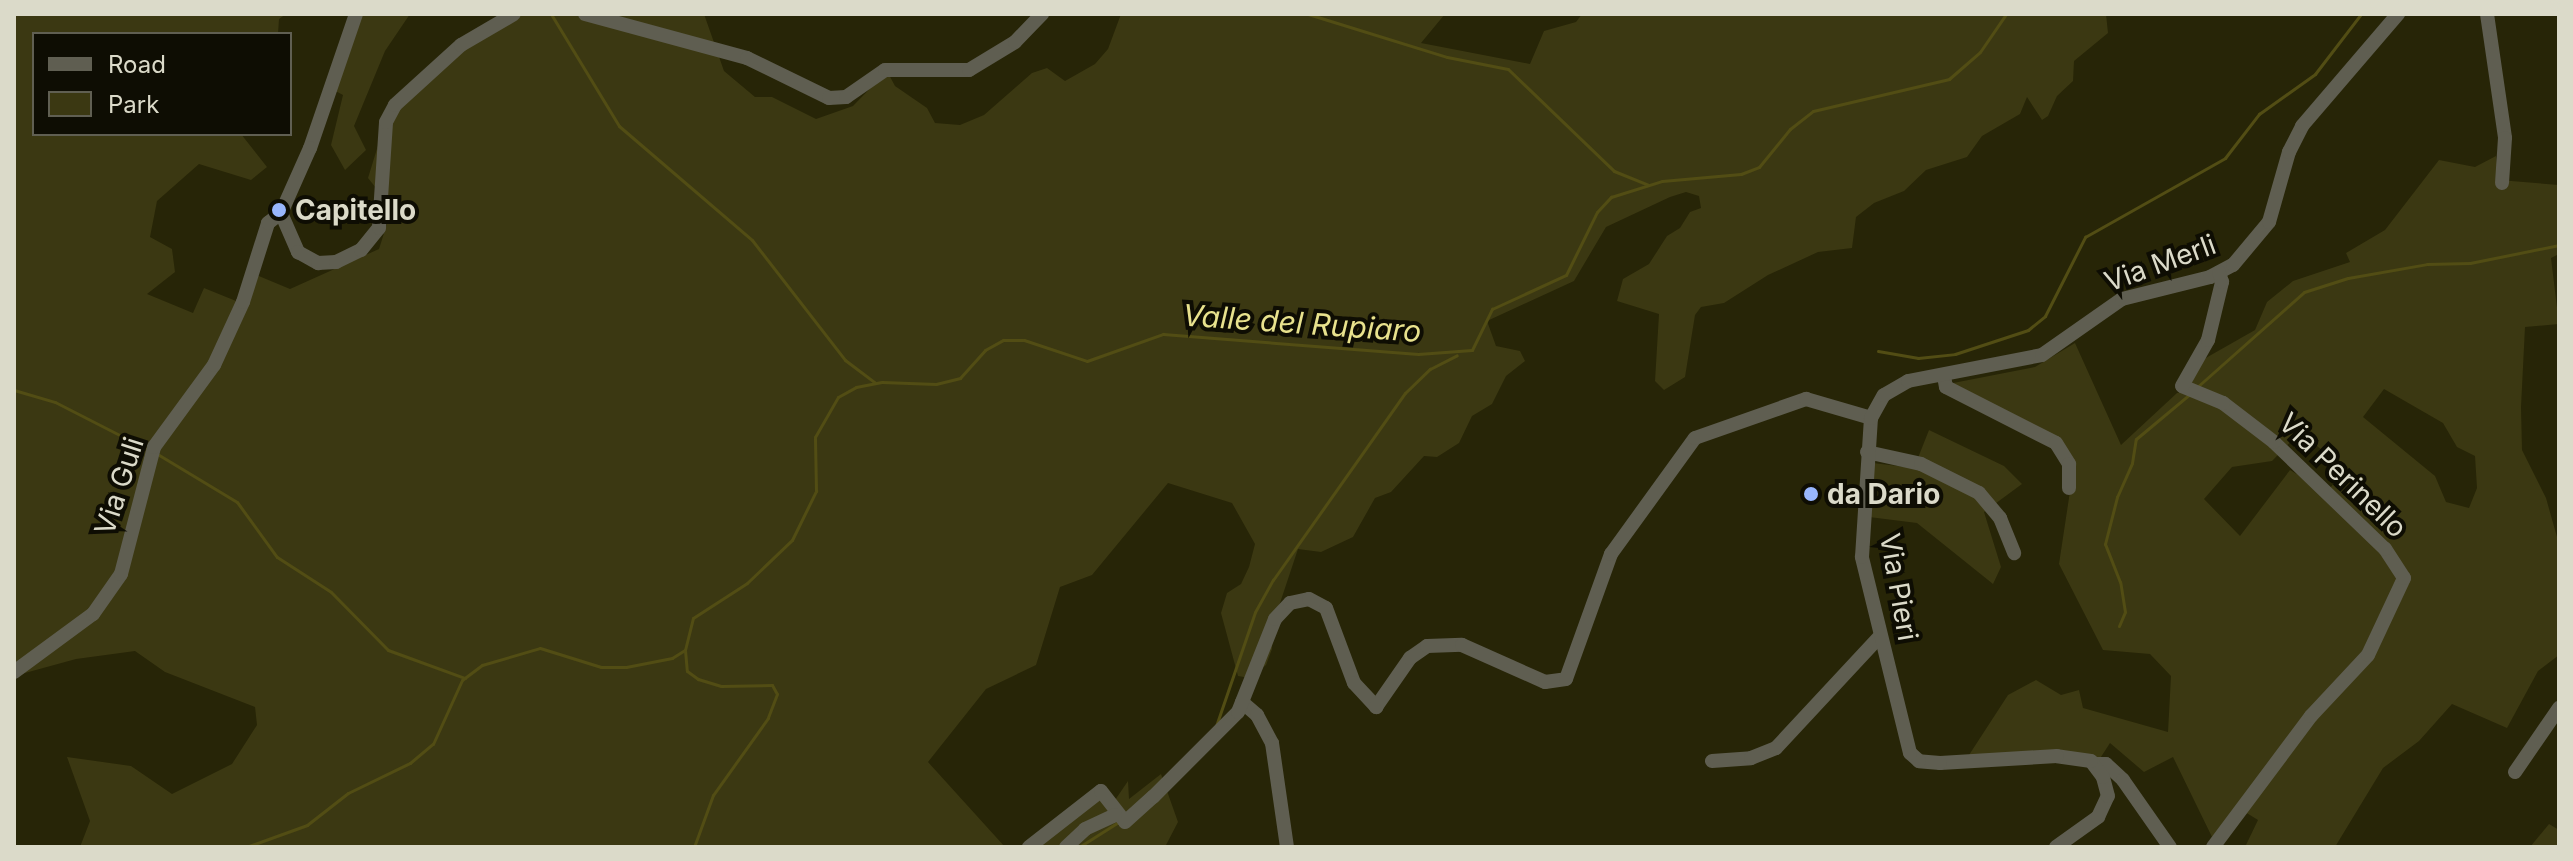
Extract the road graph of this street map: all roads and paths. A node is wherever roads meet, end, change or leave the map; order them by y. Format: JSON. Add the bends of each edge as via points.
{"nodes":[{"id":1,"x":356,"y":14,"type":"edge"},
{"id":2,"x":514,"y":14,"type":"edge"},
{"id":3,"x":585,"y":14,"type":"edge"},
{"id":4,"x":1042,"y":14,"type":"edge"},
{"id":5,"x":2398,"y":14,"type":"edge"},
{"id":6,"x":2487,"y":14,"type":"edge"},
{"id":7,"x":2502,"y":183,"type":"dead end"},
{"id":8,"x":281,"y":213,"type":"junction"},
{"id":9,"x":2219,"y":272,"type":"junction"},
{"id":10,"x":1944,"y":376,"type":"junction"},
{"id":11,"x":1871,"y":418,"type":"junction"},
{"id":12,"x":1867,"y":452,"type":"junction"},
{"id":13,"x":2069,"y":488,"type":"dead end"},
{"id":14,"x":2014,"y":553,"type":"dead end"},
{"id":15,"x":1880,"y":636,"type":"junction"},
{"id":16,"x":14,"y":672,"type":"edge"},
{"id":17,"x":1242,"y":702,"type":"junction"},
{"id":18,"x":2559,"y":708,"type":"edge"},
{"id":19,"x":1712,"y":761,"type":"dead end"},
{"id":20,"x":2093,"y":762,"type":"junction"},
{"id":21,"x":2515,"y":772,"type":"dead end"},
{"id":22,"x":1120,"y":818,"type":"junction"},
{"id":23,"x":1029,"y":847,"type":"edge"},
{"id":24,"x":1066,"y":847,"type":"edge"},
{"id":25,"x":1287,"y":847,"type":"edge"},
{"id":26,"x":2056,"y":847,"type":"edge"},
{"id":27,"x":2170,"y":847,"type":"edge"},
{"id":28,"x":2213,"y":847,"type":"edge"}],
"edges":[{"from":1,"to":8,"type":"street","name":"Via Guli","via":[[310,148]]},
{"from":2,"to":8,"type":"street","via":[[461,45],[395,105],[386,122],[379,228],[361,250],[336,262],[318,263],[298,252]]},
{"from":3,"to":4,"type":"street","via":[[747,58],[829,98],[846,97],[885,70],[969,70],[1015,42]]},
{"from":5,"to":9,"type":"street","name":"Via Merli","via":[[2331,91],[2289,152],[2269,222],[2233,265]]},
{"from":6,"to":7,"type":"street","via":[[2505,138]]},
{"from":8,"to":16,"type":"street","name":"Via Guli","via":[[268,223],[214,365],[154,447],[121,574],[93,614]]},
{"from":9,"to":10,"type":"street","name":"Via Merli","via":[[2122,299],[2042,355]]},
{"from":9,"to":28,"type":"street","name":"Via Perinello","via":[[2222,282],[2208,340],[2184,379],[2191,392],[2223,403],[2274,442],[2385,549],[2404,578],[2368,655],[2311,716]]},
{"from":10,"to":11,"type":"street","via":[[1908,381],[1884,395]]},
{"from":10,"to":13,"type":"street","via":[[1946,387],[2020,420],[2056,443],[2069,464]]},
{"from":11,"to":12,"type":"street","name":"Via Pieri"},
{"from":11,"to":17,"type":"street","via":[[1806,399],[1695,438],[1611,554],[1566,679],[1545,682],[1462,645],[1427,646],[1410,658],[1376,707],[1354,683],[1326,608],[1302,599],[1281,608]]},
{"from":12,"to":14,"type":"street","via":[[1921,464],[1979,493],[2000,518]]},
{"from":12,"to":15,"type":"street","name":"Via Pieri","via":[[1862,557]]},
{"from":15,"to":19,"type":"street","via":[[1776,748],[1751,758]]},
{"from":15,"to":20,"type":"street","name":"Via Pieri","via":[[1902,730],[1910,753],[1919,761],[2057,756]]},
{"from":17,"to":22,"type":"street","via":[[1201,751]]},
{"from":17,"to":25,"type":"street","via":[[1257,715],[1272,743]]},
{"from":18,"to":21,"type":"street"},
{"from":20,"to":26,"type":"street","via":[[2108,796],[2098,817]]},
{"from":20,"to":27,"type":"street","via":[[2106,764],[2123,780]]},
{"from":22,"to":23,"type":"street","via":[[1101,791]]},
{"from":22,"to":24,"type":"street","via":[[1085,829]]}]}
